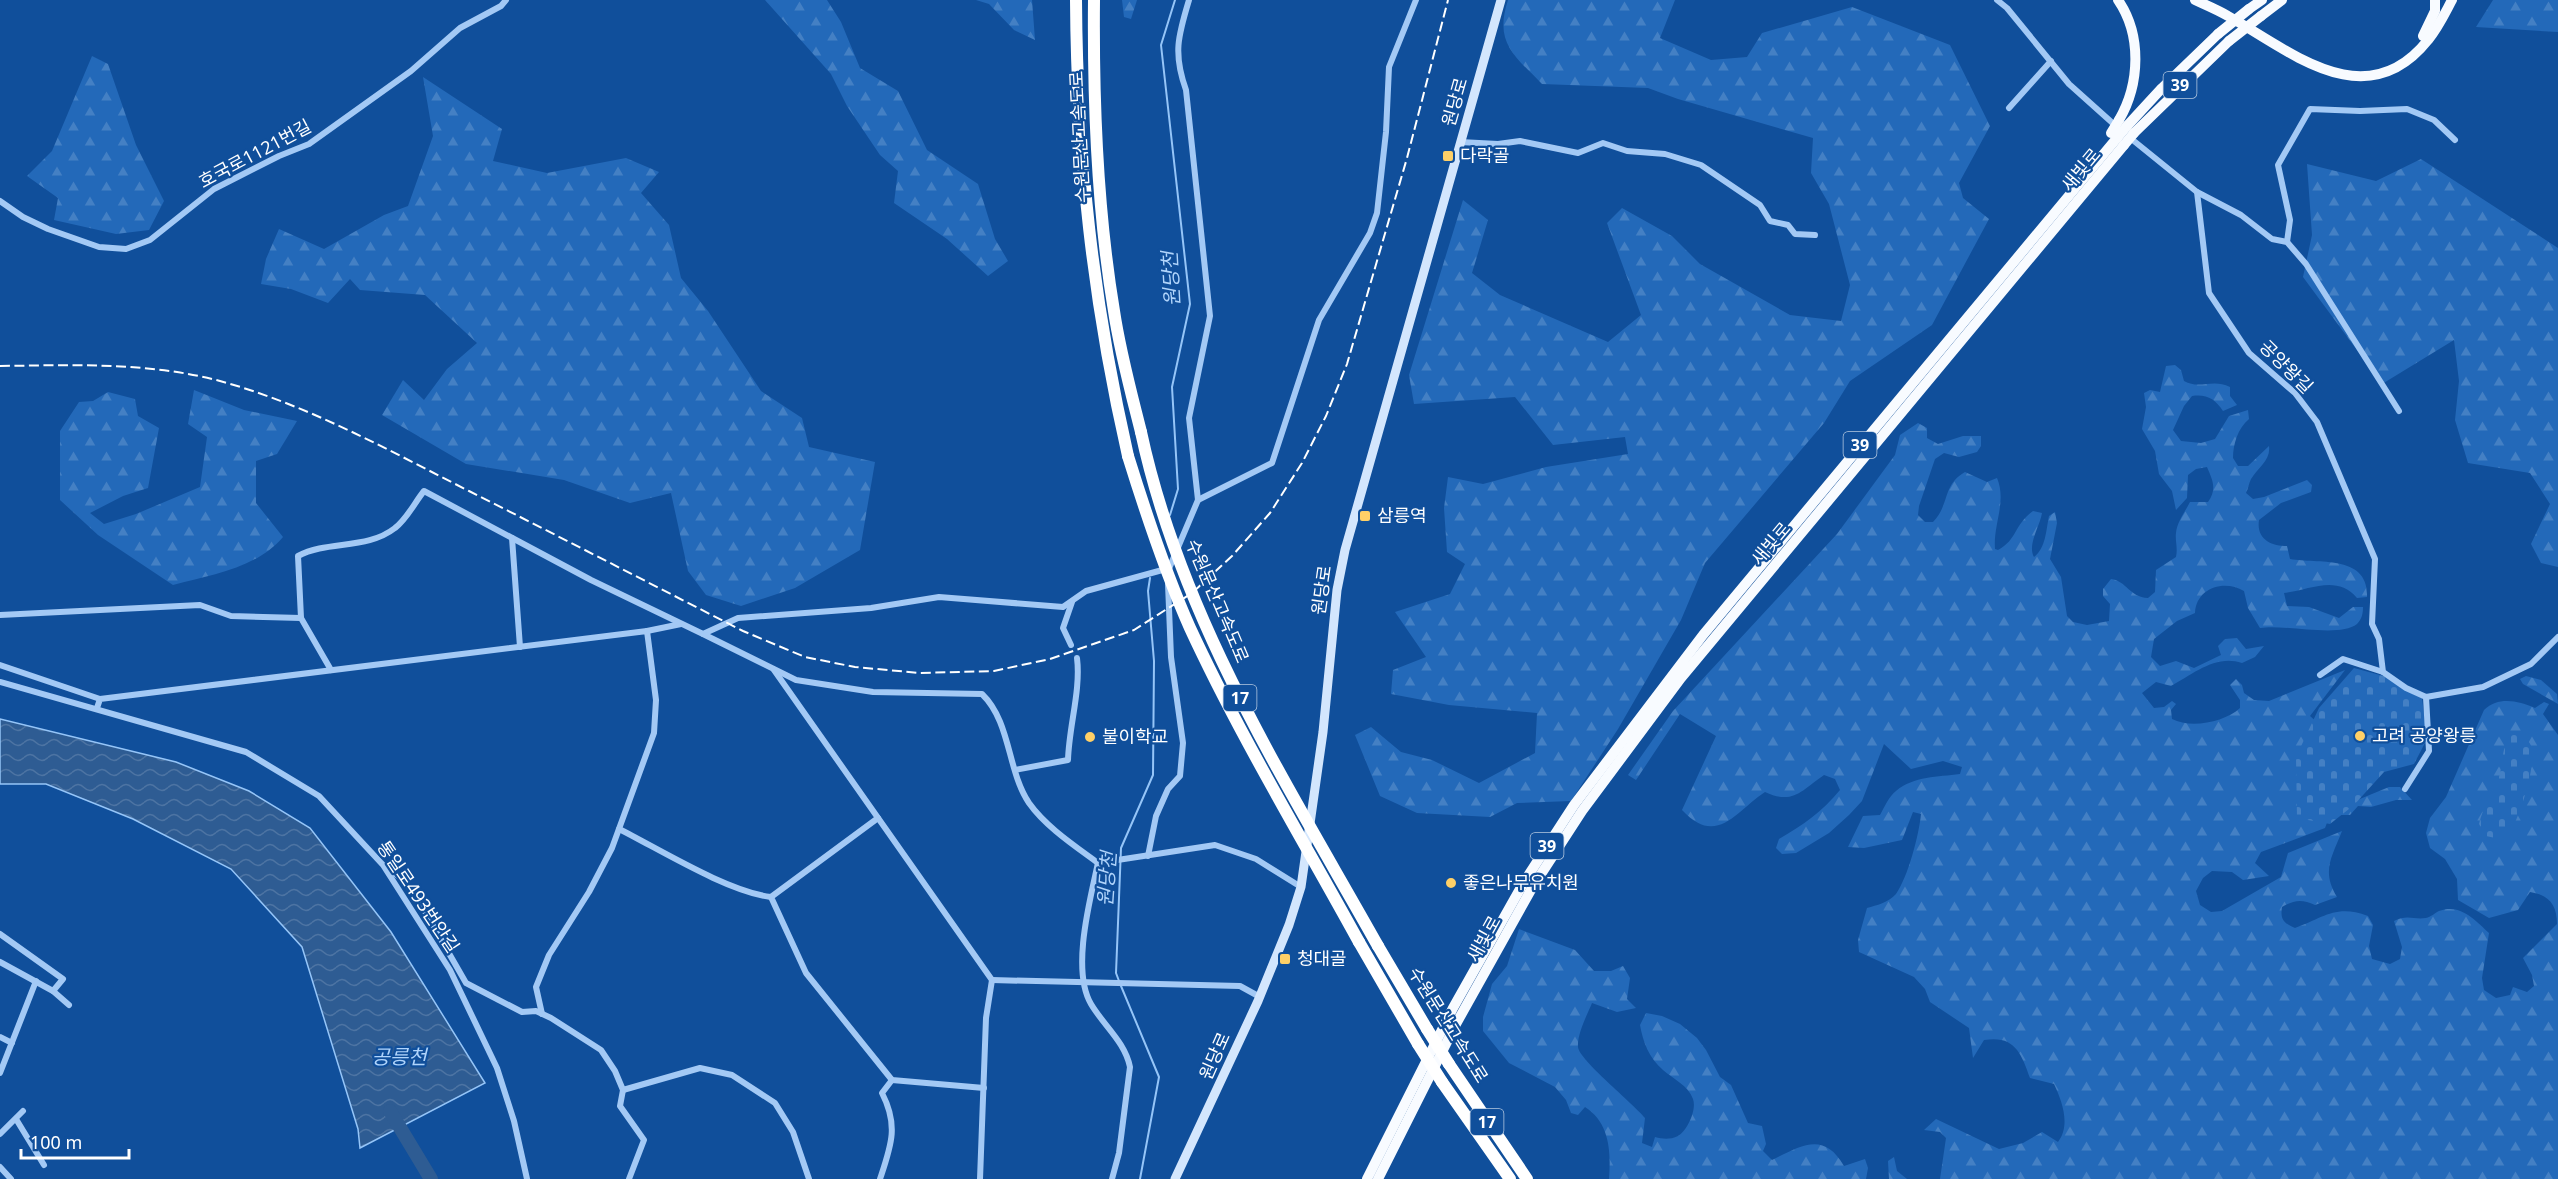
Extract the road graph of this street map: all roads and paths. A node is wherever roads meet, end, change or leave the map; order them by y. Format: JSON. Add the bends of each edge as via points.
{"nodes":[{"id":1,"x":506,"y":0,"type":"edge"},
{"id":2,"x":1076,"y":0,"type":"edge"},
{"id":3,"x":1094,"y":0,"type":"edge"},
{"id":4,"x":1189,"y":0,"type":"edge"},
{"id":5,"x":1416,"y":0,"type":"edge"},
{"id":6,"x":1501,"y":0,"type":"edge"},
{"id":7,"x":1997,"y":0,"type":"edge"},
{"id":8,"x":2118,"y":0,"type":"edge"},
{"id":9,"x":2195,"y":0,"type":"edge"},
{"id":10,"x":2205,"y":0,"type":"edge"},
{"id":11,"x":2262,"y":0,"type":"edge"},
{"id":12,"x":2282,"y":0,"type":"edge"},
{"id":13,"x":2435,"y":0,"type":"edge"},
{"id":14,"x":2452,"y":0,"type":"edge"},
{"id":15,"x":2051,"y":61,"type":"junction"},
{"id":16,"x":2009,"y":108,"type":"dead end"},
{"id":17,"x":2127,"y":126,"type":"junction"},
{"id":18,"x":2117,"y":139,"type":"junction"},
{"id":19,"x":2455,"y":140,"type":"dead end"},
{"id":20,"x":1460,"y":142,"type":"junction"},
{"id":21,"x":2197,"y":192,"type":"junction"},
{"id":22,"x":0,"y":201,"type":"edge"},
{"id":23,"x":1815,"y":235,"type":"dead end"},
{"id":24,"x":2288,"y":243,"type":"junction"},
{"id":25,"x":2399,"y":411,"type":"dead end"},
{"id":26,"x":1198,"y":500,"type":"junction"},
{"id":27,"x":512,"y":538,"type":"junction"},
{"id":28,"x":1166,"y":569,"type":"junction"},
{"id":29,"x":1073,"y":600,"type":"junction"},
{"id":30,"x":0,"y":615,"type":"edge"},
{"id":31,"x":301,"y":618,"type":"junction"},
{"id":32,"x":682,"y":624,"type":"junction"},
{"id":33,"x":647,"y":631,"type":"junction"},
{"id":34,"x":703,"y":634,"type":"junction"},
{"id":35,"x":2558,"y":637,"type":"edge"},
{"id":36,"x":1071,"y":645,"type":"dead end"},
{"id":37,"x":520,"y":646,"type":"junction"},
{"id":38,"x":1077,"y":658,"type":"dead end"},
{"id":39,"x":0,"y":665,"type":"edge"},
{"id":40,"x":774,"y":669,"type":"junction"},
{"id":41,"x":331,"y":670,"type":"junction"},
{"id":42,"x":2383,"y":672,"type":"junction"},
{"id":43,"x":2320,"y":675,"type":"dead end"},
{"id":44,"x":0,"y":682,"type":"edge"},
{"id":45,"x":2426,"y":698,"type":"junction"},
{"id":46,"x":100,"y":699,"type":"junction"},
{"id":47,"x":97,"y":708,"type":"junction"},
{"id":48,"x":1613,"y":760,"type":"junction"},
{"id":49,"x":1015,"y":770,"type":"junction"},
{"id":50,"x":2405,"y":789,"type":"dead end"},
{"id":51,"x":878,"y":818,"type":"junction"},
{"id":52,"x":619,"y":829,"type":"junction"},
{"id":53,"x":1148,"y":856,"type":"junction"},
{"id":54,"x":1101,"y":863,"type":"junction"},
{"id":55,"x":382,"y":865,"type":"junction"},
{"id":56,"x":1300,"y":887,"type":"junction"},
{"id":57,"x":771,"y":897,"type":"junction"},
{"id":58,"x":1,"y":936,"type":"edge"},
{"id":59,"x":0,"y":962,"type":"edge"},
{"id":60,"x":992,"y":980,"type":"junction"},
{"id":61,"x":36,"y":981,"type":"junction"},
{"id":62,"x":1083,"y":982,"type":"junction"},
{"id":63,"x":53,"y":991,"type":"junction"},
{"id":64,"x":1260,"y":997,"type":"junction"},
{"id":65,"x":69,"y":1005,"type":"dead end"},
{"id":66,"x":542,"y":1014,"type":"junction"},
{"id":67,"x":1454,"y":1016,"type":"junction"},
{"id":68,"x":0,"y":1037,"type":"edge"},
{"id":69,"x":12,"y":1043,"type":"junction"},
{"id":70,"x":0,"y":1073,"type":"edge"},
{"id":71,"x":892,"y":1080,"type":"junction"},
{"id":72,"x":984,"y":1088,"type":"junction"},
{"id":73,"x":622,"y":1090,"type":"junction"},
{"id":74,"x":23,"y":1111,"type":"dead end"},
{"id":75,"x":16,"y":1119,"type":"junction"},
{"id":76,"x":0,"y":1134,"type":"edge"},
{"id":77,"x":44,"y":1165,"type":"dead end"},
{"id":78,"x":0,"y":1167,"type":"edge"},
{"id":79,"x":11,"y":1179,"type":"edge"},
{"id":80,"x":527,"y":1179,"type":"edge"},
{"id":81,"x":629,"y":1179,"type":"edge"},
{"id":82,"x":808,"y":1179,"type":"edge"},
{"id":83,"x":880,"y":1179,"type":"edge"},
{"id":84,"x":980,"y":1179,"type":"edge"},
{"id":85,"x":1112,"y":1179,"type":"edge"},
{"id":86,"x":1175,"y":1179,"type":"edge"},
{"id":87,"x":1367,"y":1179,"type":"edge"},
{"id":88,"x":1378,"y":1179,"type":"edge"},
{"id":89,"x":1510,"y":1179,"type":"edge"},
{"id":90,"x":1527,"y":1179,"type":"edge"}],
"edges":[{"from":1,"to":22,"type":"street","name":"호국로1121번길","via":[[460,28],[411,71],[309,144],[214,189],[150,240],[126,249],[99,247],[48,229]]},
{"from":2,"to":89,"type":"highway","name":"수원문산고속도로","number":"17","bridge":true,"via":[[1089,244],[1105,350],[1128,456],[1165,566],[1234,718],[1359,942],[1442,1082]]},
{"from":3,"to":90,"type":"highway","name":"수원문산고속도로","number":"17","bridge":true,"via":[[1100,186],[1109,278],[1148,464],[1170,533],[1220,658],[1280,774],[1427,1029]]},
{"from":4,"to":26,"type":"street","via":[[1178,36],[1177,65],[1186,90],[1210,315],[1189,418]]},
{"from":5,"to":26,"type":"street","via":[[1389,67],[1377,213],[1370,233],[1319,320],[1272,463]]},
{"from":6,"to":20,"type":"main road","name":"원당로"},
{"from":7,"to":15,"type":"street"},
{"from":8,"to":17,"type":"highway","via":[[2133,35],[2135,62]]},
{"from":9,"to":14,"type":"highway","via":[[2294,57],[2319,69],[2348,75],[2396,68],[2429,40]]},
{"from":10,"to":13,"type":"highway","via":[[2318,62],[2359,70],[2403,56],[2428,28]]},
{"from":11,"to":17,"type":"highway","name":"새빛로","number":"39","bridge":true,"via":[[2218,34]]},
{"from":12,"to":17,"type":"highway","name":"새빛로","number":"39","bridge":true},
{"from":15,"to":16,"type":"street"},
{"from":15,"to":21,"type":"street","via":[[2085,101]]},
{"from":17,"to":18,"type":"highway","name":"새빛로","number":"39","bridge":true},
{"from":18,"to":48,"type":"highway","name":"새빛로","number":"39"},
{"from":18,"to":48,"type":"highway","name":"새빛로","number":"39","via":[[1702,634]]},
{"from":19,"to":24,"type":"street","via":[[2434,120],[2407,109],[2310,109],[2278,165],[2290,220]]},
{"from":20,"to":23,"type":"street","via":[[1520,141],[1578,153],[1603,143],[1627,151],[1665,154],[1701,165],[1760,205],[1770,221],[1788,225],[1795,234]]},
{"from":20,"to":56,"type":"main road","name":"원당로","via":[[1345,550]]},
{"from":21,"to":24,"type":"street","via":[[2241,215],[2272,238]]},
{"from":21,"to":42,"type":"street","name":"공양왕길","via":[[2209,293],[2249,353],[2295,393],[2317,422],[2375,559],[2372,624],[2379,639]]},
{"from":24,"to":25,"type":"street","via":[[2306,264]]},
{"from":26,"to":28,"type":"street"},
{"from":27,"to":31,"type":"street","via":[[424,491],[396,527],[380,536],[310,549],[298,556]]},
{"from":27,"to":32,"type":"street"},
{"from":27,"to":37,"type":"street"},
{"from":28,"to":29,"type":"street","via":[[1086,591]]},
{"from":28,"to":53,"type":"street","via":[[1171,657],[1183,743],[1180,776],[1168,789],[1156,816]]},
{"from":29,"to":34,"type":"street","via":[[1063,607],[939,597],[859,609],[738,618]]},
{"from":29,"to":36,"type":"street","via":[[1063,628]]},
{"from":30,"to":31,"type":"street","via":[[200,605],[231,615]]},
{"from":31,"to":41,"type":"street"},
{"from":32,"to":33,"type":"street"},
{"from":32,"to":34,"type":"street"},
{"from":33,"to":37,"type":"street"},
{"from":33,"to":52,"type":"street","via":[[656,700],[654,733]]},
{"from":34,"to":40,"type":"street"},
{"from":35,"to":45,"type":"street","via":[[2531,664],[2483,687]]},
{"from":37,"to":41,"type":"street"},
{"from":38,"to":49,"type":"street","via":[[1078,682],[1068,760]]},
{"from":39,"to":46,"type":"street"},
{"from":40,"to":49,"type":"street","via":[[796,680],[873,692],[982,694],[994,706]]},
{"from":40,"to":51,"type":"street"},
{"from":41,"to":46,"type":"street"},
{"from":42,"to":43,"type":"street","via":[[2343,660]]},
{"from":42,"to":45,"type":"street"},
{"from":44,"to":47,"type":"street","name":"통일로493번안길"},
{"from":45,"to":50,"type":"street","via":[[2429,751]]},
{"from":46,"to":47,"type":"street"},
{"from":47,"to":55,"type":"street","name":"통일로493번안길","via":[[246,752],[319,796]]},
{"from":48,"to":67,"type":"highway","name":"새빛로","number":"39","via":[[1574,804]]},
{"from":49,"to":54,"type":"street","via":[[1029,803],[1058,832]]},
{"from":51,"to":57,"type":"street"},
{"from":51,"to":60,"type":"street"},
{"from":52,"to":57,"type":"street","via":[[695,868],[758,896]]},
{"from":52,"to":66,"type":"street","via":[[589,892],[549,955],[536,987]]},
{"from":53,"to":54,"type":"street"},
{"from":53,"to":56,"type":"street","via":[[1215,845],[1256,859]]},
{"from":54,"to":62,"type":"street","via":[[1084,922]]},
{"from":55,"to":66,"type":"street","via":[[416,894],[466,983],[522,1012]]},
{"from":55,"to":80,"type":"street","name":"통일로493번안길","via":[[450,970],[497,1068]]},
{"from":56,"to":64,"type":"main road","name":"원당로"},
{"from":57,"to":71,"type":"street","via":[[806,973]]},
{"from":58,"to":63,"type":"street","via":[[63,979]]},
{"from":59,"to":61,"type":"street"},
{"from":60,"to":62,"type":"street"},
{"from":60,"to":72,"type":"street","via":[[986,1018]]},
{"from":61,"to":63,"type":"street"},
{"from":61,"to":69,"type":"street"},
{"from":62,"to":64,"type":"street","via":[[1239,987]]},
{"from":62,"to":85,"type":"street","via":[[1090,1003],[1127,1053],[1130,1067]]},
{"from":63,"to":65,"type":"street"},
{"from":64,"to":86,"type":"main road","name":"원당로"},
{"from":66,"to":73,"type":"street","via":[[601,1050]]},
{"from":67,"to":87,"type":"highway","name":"새빛로","number":"39"},
{"from":67,"to":88,"type":"highway","name":"새빛로","number":"39"},
{"from":68,"to":69,"type":"street"},
{"from":69,"to":70,"type":"street"},
{"from":71,"to":72,"type":"street"},
{"from":71,"to":83,"type":"street","via":[[882,1093],[892,1113],[891,1145]]},
{"from":72,"to":84,"type":"street"},
{"from":73,"to":81,"type":"street","via":[[620,1106],[644,1140]]},
{"from":73,"to":82,"type":"street","via":[[700,1068],[732,1075],[775,1103],[793,1132]]},
{"from":74,"to":75,"type":"street"},
{"from":75,"to":76,"type":"street"},
{"from":75,"to":77,"type":"street"},
{"from":78,"to":79,"type":"street"}]}
